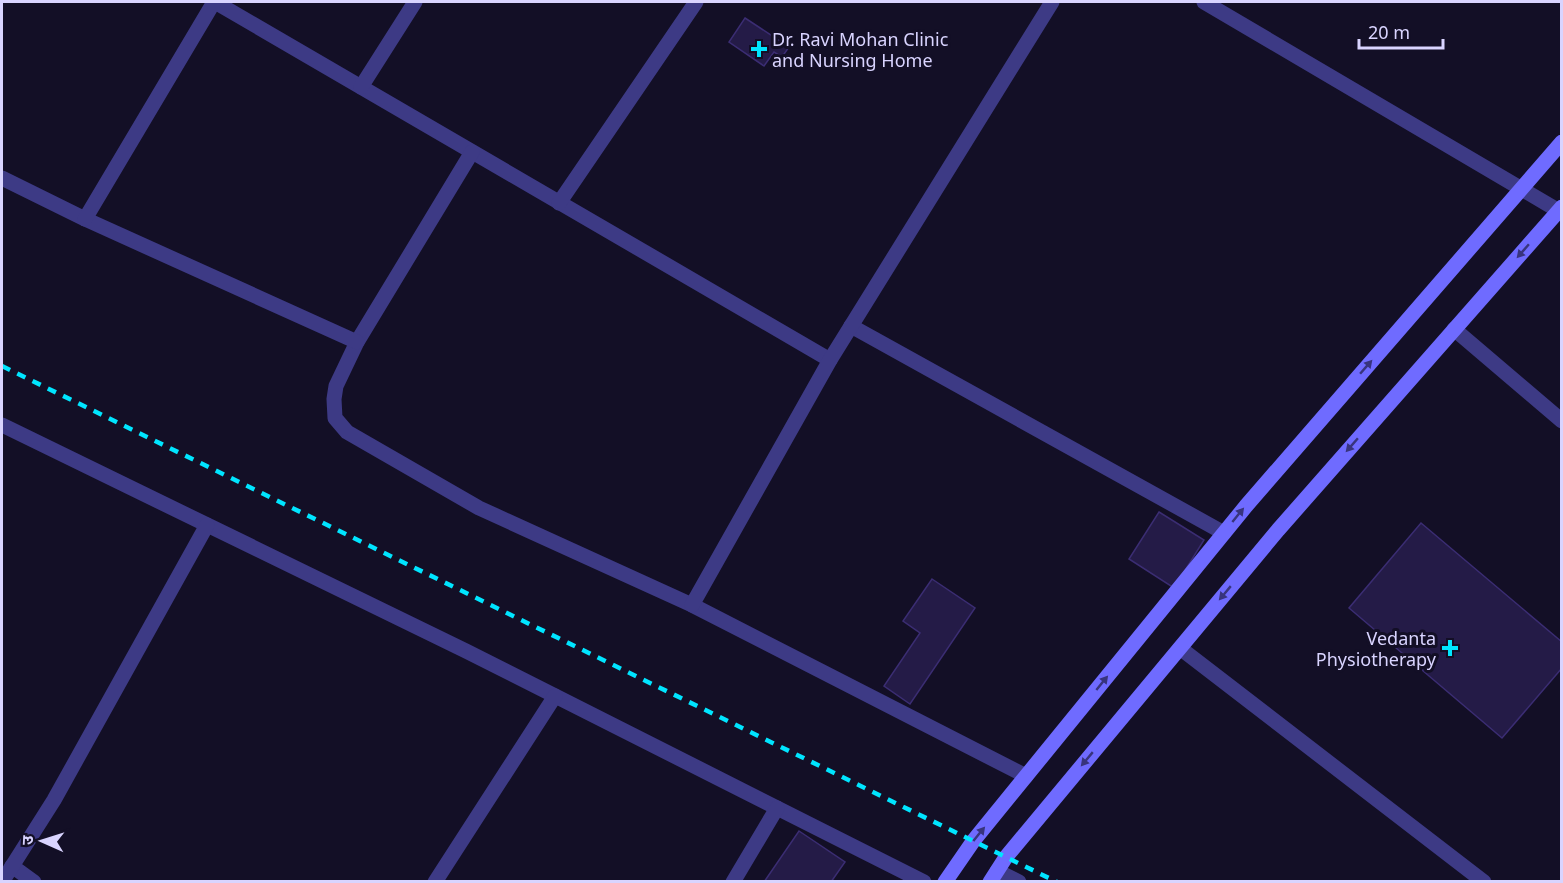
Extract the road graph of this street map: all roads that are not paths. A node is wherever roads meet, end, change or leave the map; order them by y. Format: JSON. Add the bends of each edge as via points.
{"nodes":[{"id":1,"x":215,"y":2,"type":"edge"},
{"id":2,"x":415,"y":2,"type":"edge"},
{"id":3,"x":696,"y":2,"type":"edge"},
{"id":4,"x":1052,"y":2,"type":"edge"},
{"id":5,"x":1204,"y":2,"type":"edge"},
{"id":6,"x":361,"y":87,"type":"junction"},
{"id":7,"x":1562,"y":142,"type":"edge"},
{"id":8,"x":472,"y":152,"type":"junction"},
{"id":9,"x":2,"y":178,"type":"edge"},
{"id":10,"x":1521,"y":188,"type":"junction"},
{"id":11,"x":560,"y":202,"type":"junction"},
{"id":12,"x":1560,"y":209,"type":"edge"},
{"id":13,"x":85,"y":219,"type":"junction"},
{"id":14,"x":851,"y":326,"type":"junction"},
{"id":15,"x":1454,"y":329,"type":"junction"},
{"id":16,"x":357,"y":342,"type":"junction"},
{"id":17,"x":830,"y":360,"type":"junction"},
{"id":18,"x":1562,"y":421,"type":"edge"},
{"id":19,"x":2,"y":424,"type":"edge"},
{"id":20,"x":207,"y":525,"type":"junction"},
{"id":21,"x":1224,"y":533,"type":"junction"},
{"id":22,"x":692,"y":605,"type":"junction"},
{"id":23,"x":1180,"y":648,"type":"junction"},
{"id":24,"x":555,"y":696,"type":"junction"},
{"id":25,"x":1026,"y":776,"type":"junction"},
{"id":26,"x":777,"y":808,"type":"junction"},
{"id":27,"x":12,"y":866,"type":"junction"},
{"id":28,"x":994,"y":876,"type":"edge"},
{"id":29,"x":2,"y":882,"type":"edge"},
{"id":30,"x":34,"y":882,"type":"edge"},
{"id":31,"x":435,"y":882,"type":"edge"},
{"id":32,"x":733,"y":882,"type":"edge"},
{"id":33,"x":924,"y":882,"type":"edge"},
{"id":34,"x":945,"y":882,"type":"edge"},
{"id":35,"x":1020,"y":882,"type":"edge"},
{"id":36,"x":1484,"y":882,"type":"edge"}],
"edges":[{"from":1,"to":6,"type":"street"},
{"from":1,"to":13,"type":"street"},
{"from":2,"to":6,"type":"street"},
{"from":3,"to":11,"type":"street"},
{"from":4,"to":14,"type":"street"},
{"from":5,"to":10,"type":"street"},
{"from":6,"to":8,"type":"street"},
{"from":7,"to":10,"type":"main road"},
{"from":8,"to":11,"type":"street"},
{"from":8,"to":16,"type":"street"},
{"from":9,"to":13,"type":"street"},
{"from":10,"to":12,"type":"street"},
{"from":21,"to":10,"type":"main road","one_way":true},
{"from":11,"to":17,"type":"street"},
{"from":12,"to":15,"type":"main road","one_way":true},
{"from":13,"to":16,"type":"street"},
{"from":14,"to":17,"type":"street"},
{"from":14,"to":21,"type":"street"},
{"from":15,"to":18,"type":"street"},
{"from":15,"to":23,"type":"main road","one_way":true},
{"from":16,"to":22,"type":"street","via":[[336,386],[334,399],[335,418],[347,432],[479,508]]},
{"from":17,"to":22,"type":"street"},
{"from":19,"to":20,"type":"street"},
{"from":20,"to":24,"type":"street"},
{"from":20,"to":27,"type":"street","via":[[54,800]]},
{"from":25,"to":21,"type":"main road","one_way":true},
{"from":22,"to":25,"type":"street"},
{"from":23,"to":28,"type":"main road","one_way":true},
{"from":23,"to":36,"type":"street"},
{"from":24,"to":26,"type":"street"},
{"from":24,"to":31,"type":"street"},
{"from":34,"to":25,"type":"main road","one_way":true},
{"from":26,"to":32,"type":"street"},
{"from":26,"to":33,"type":"street"},
{"from":27,"to":29,"type":"street"},
{"from":27,"to":30,"type":"street"},
{"from":28,"to":35,"type":"street"}]}
